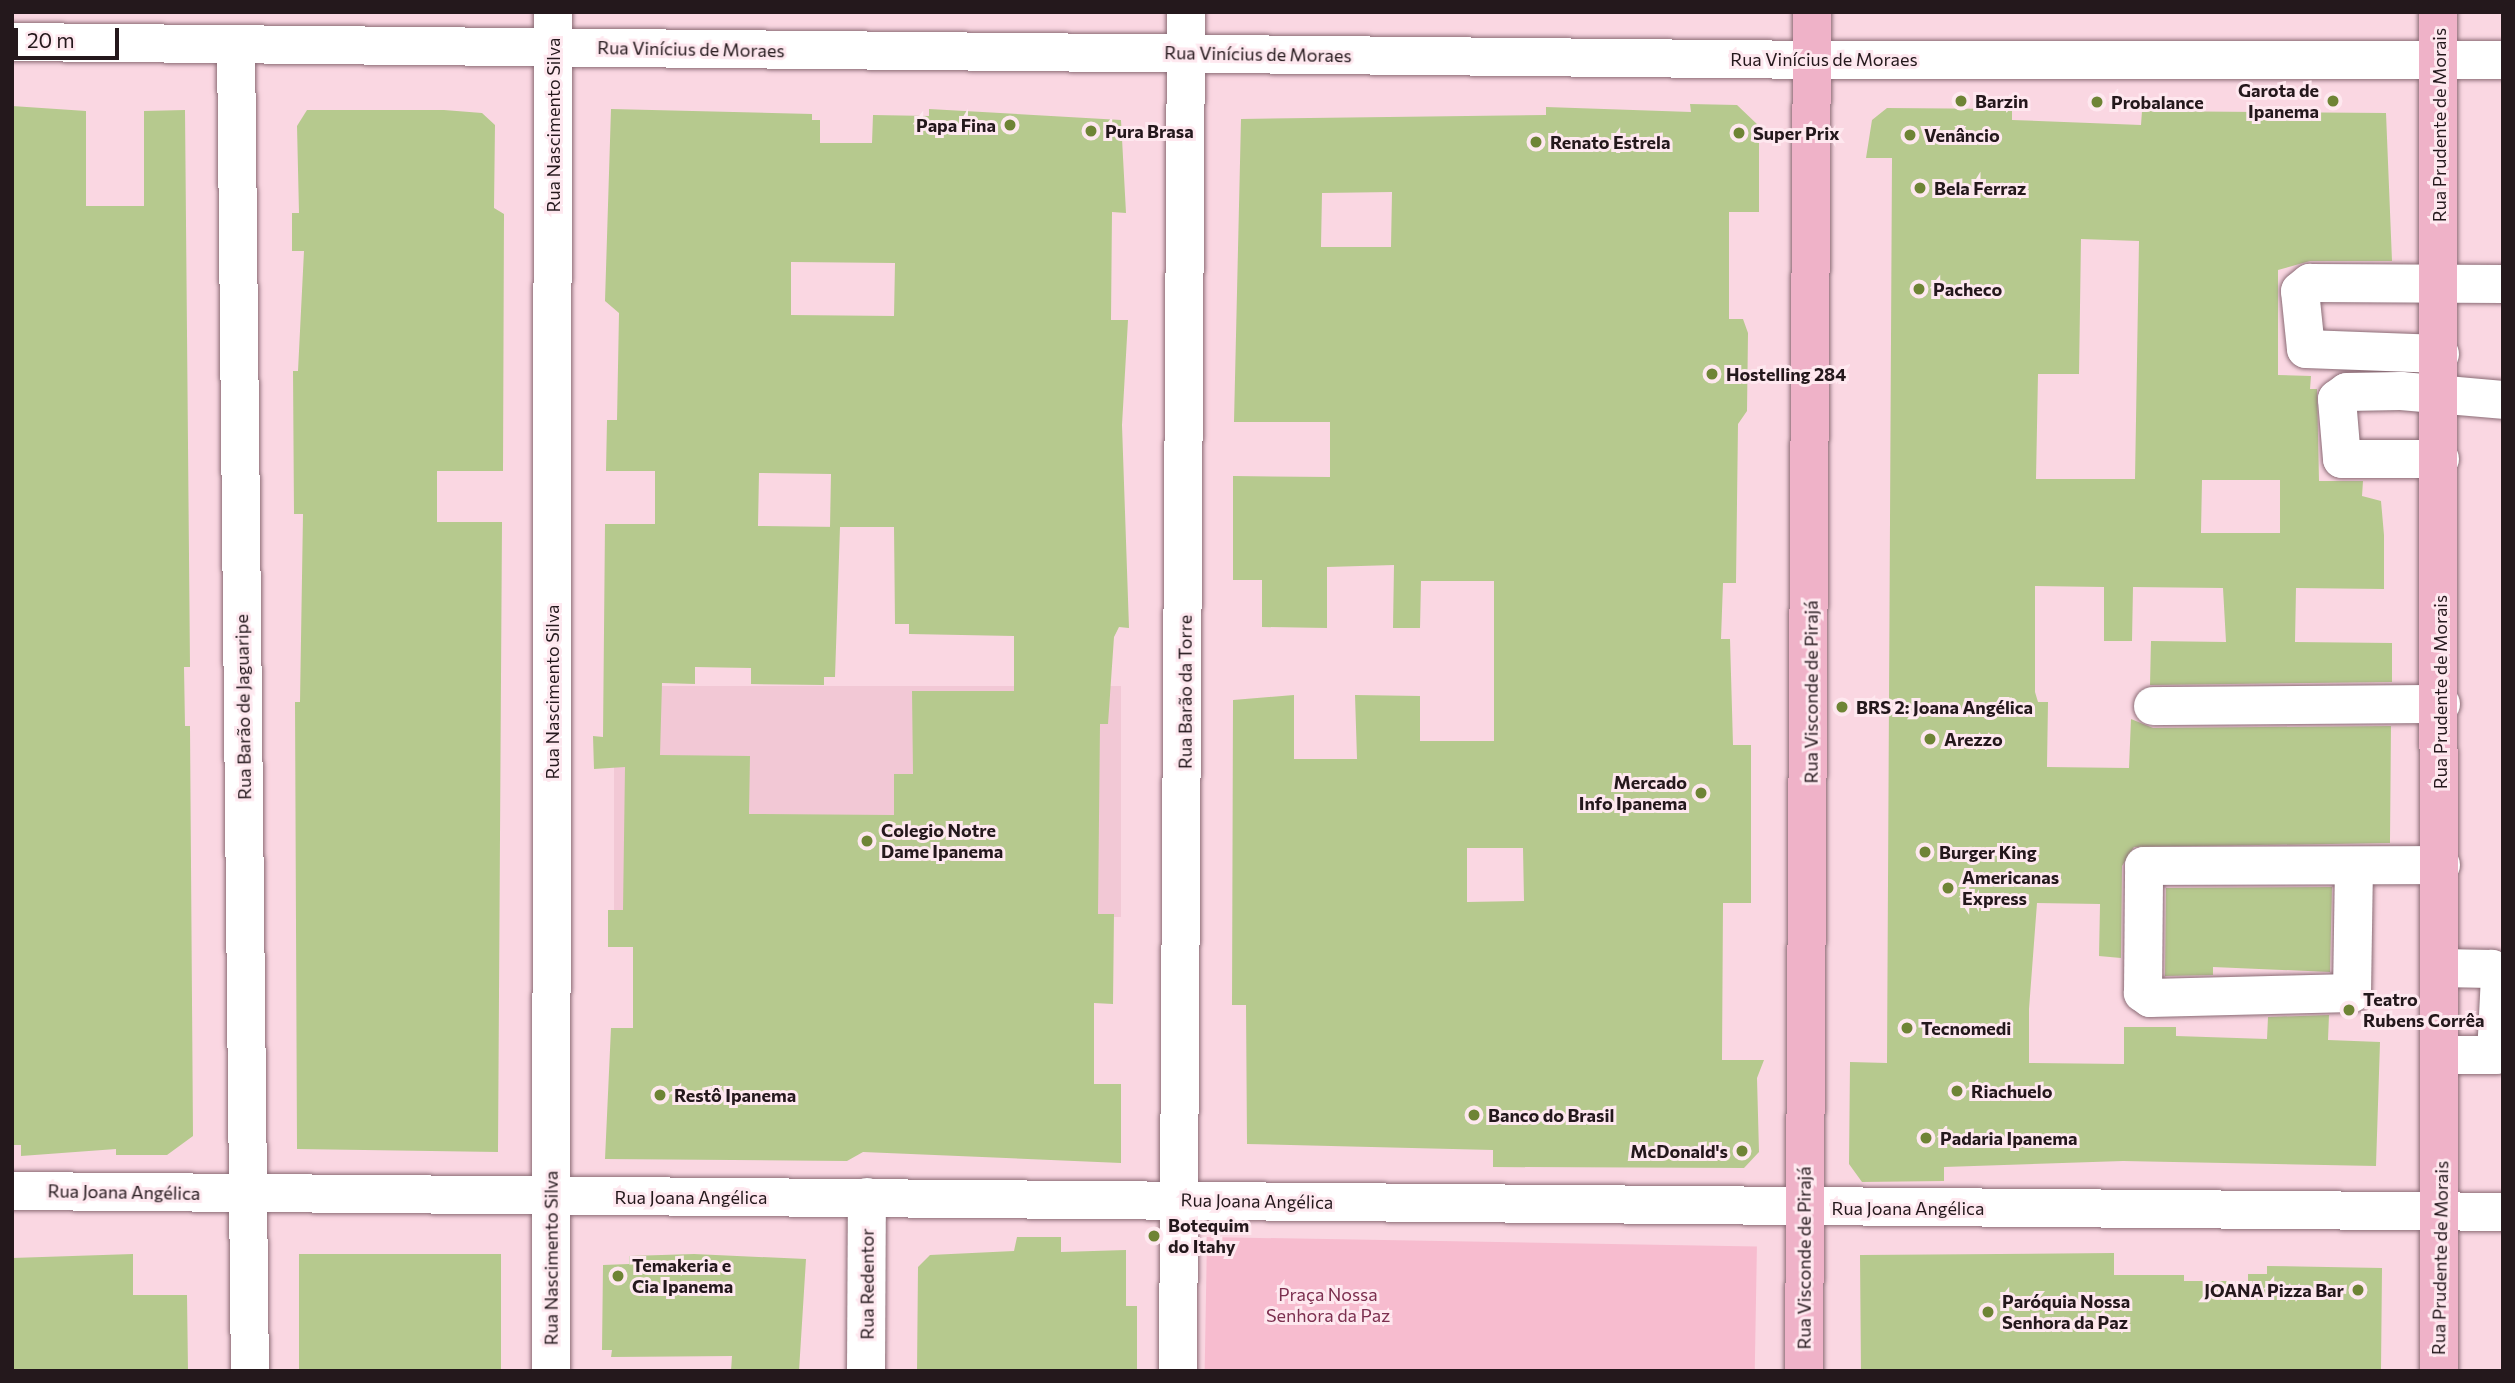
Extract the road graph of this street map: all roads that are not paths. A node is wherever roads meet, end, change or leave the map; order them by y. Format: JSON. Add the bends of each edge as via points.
{"nodes":[{"id":1,"x":1186,"y":12,"type":"edge"},
{"id":2,"x":1812,"y":12,"type":"edge"},
{"id":3,"x":2438,"y":12,"type":"edge"},
{"id":4,"x":553,"y":30,"type":"edge"},
{"id":5,"x":12,"y":41,"type":"edge"},
{"id":6,"x":236,"y":44,"type":"junction"},
{"id":7,"x":1187,"y":53,"type":"junction"},
{"id":8,"x":1811,"y":60,"type":"junction"},
{"id":9,"x":2503,"y":60,"type":"edge"},
{"id":10,"x":2440,"y":61,"type":"junction"},
{"id":11,"x":2440,"y":284,"type":"junction"},
{"id":12,"x":2503,"y":284,"type":"edge"},
{"id":13,"x":2440,"y":354,"type":"junction"},
{"id":14,"x":2441,"y":393,"type":"junction"},
{"id":15,"x":2503,"y":400,"type":"edge"},
{"id":16,"x":2440,"y":459,"type":"junction"},
{"id":17,"x":2441,"y":704,"type":"junction"},
{"id":18,"x":2153,"y":706,"type":"dead end"},
{"id":19,"x":2441,"y":865,"type":"junction"},
{"id":20,"x":2354,"y":866,"type":"junction"},
{"id":21,"x":2441,"y":968,"type":"junction"},
{"id":22,"x":2441,"y":1055,"type":"junction"},
{"id":23,"x":12,"y":1191,"type":"edge"},
{"id":24,"x":249,"y":1193,"type":"junction"},
{"id":25,"x":867,"y":1197,"type":"junction"},
{"id":26,"x":551,"y":1199,"type":"junction"},
{"id":27,"x":1179,"y":1200,"type":"junction"},
{"id":28,"x":1804,"y":1208,"type":"junction"},
{"id":29,"x":2440,"y":1211,"type":"junction"},
{"id":30,"x":2503,"y":1212,"type":"edge"},
{"id":31,"x":250,"y":1371,"type":"edge"},
{"id":32,"x":551,"y":1371,"type":"edge"},
{"id":33,"x":866,"y":1371,"type":"edge"},
{"id":34,"x":1178,"y":1371,"type":"edge"},
{"id":35,"x":1804,"y":1371,"type":"edge"},
{"id":36,"x":2439,"y":1371,"type":"edge"}],
"edges":[{"from":1,"to":7,"type":"street","name":"Rua Barão da Torre"},
{"from":2,"to":8,"type":"main road","name":"Rua Visconde de Pirajá"},
{"from":3,"to":10,"type":"main road","name":"Rua Prudente de Morais"},
{"from":4,"to":6,"type":"street","name":"Rua Vinícius de Moraes"},
{"from":4,"to":7,"type":"street","name":"Rua Vinícius de Moraes"},
{"from":4,"to":26,"type":"street","name":"Rua Nascimento Silva"},
{"from":5,"to":6,"type":"street","name":"Rua Vinícius de Moraes"},
{"from":6,"to":24,"type":"street","name":"Rua Barão de Jaguaripe"},
{"from":7,"to":8,"type":"street","name":"Rua Vinícius de Moraes"},
{"from":7,"to":27,"type":"street","name":"Rua Barão da Torre"},
{"from":8,"to":10,"type":"street","name":"Rua Vinícius de Moraes"},
{"from":8,"to":28,"type":"main road","name":"Rua Visconde de Pirajá"},
{"from":9,"to":10,"type":"street","name":"Rua Vinícius de Moraes"},
{"from":10,"to":11,"type":"main road","name":"Rua Prudente de Morais"},
{"from":11,"to":12,"type":"street"},
{"from":11,"to":13,"type":"main road","name":"Rua Prudente de Morais"},
{"from":11,"to":13,"type":"street","via":[[2310,283],[2301,291],[2306,349]]},
{"from":13,"to":14,"type":"main road","name":"Rua Prudente de Morais"},
{"from":14,"to":15,"type":"street"},
{"from":14,"to":16,"type":"main road","name":"Rua Prudente de Morais"},
{"from":14,"to":16,"type":"street","via":[[2347,392],[2337,399],[2342,459]]},
{"from":16,"to":17,"type":"main road","name":"Rua Prudente de Morais"},
{"from":17,"to":18,"type":"street"},
{"from":17,"to":19,"type":"main road","name":"Rua Prudente de Morais"},
{"from":19,"to":20,"type":"street"},
{"from":19,"to":21,"type":"main road","name":"Rua Prudente de Morais"},
{"from":20,"to":20,"type":"street","via":[[2144,866],[2143,993],[2150,998],[2352,993]]},
{"from":21,"to":22,"type":"main road","name":"Rua Prudente de Morais"},
{"from":21,"to":22,"type":"street","via":[[2497,971],[2500,1000],[2496,1055]]},
{"from":22,"to":29,"type":"main road","name":"Rua Prudente de Morais"},
{"from":23,"to":24,"type":"street","name":"Rua Joana Angélica"},
{"from":24,"to":26,"type":"street","name":"Rua Joana Angélica"},
{"from":24,"to":31,"type":"street","name":"Rua Barão de Jaguaripe"},
{"from":25,"to":26,"type":"street","name":"Rua Joana Angélica"},
{"from":25,"to":27,"type":"street","name":"Rua Joana Angélica"},
{"from":25,"to":33,"type":"street","name":"Rua Redentor"},
{"from":26,"to":32,"type":"street","name":"Rua Nascimento Silva"},
{"from":27,"to":28,"type":"street","name":"Rua Joana Angélica"},
{"from":27,"to":34,"type":"street","name":"Rua Barão da Torre"},
{"from":28,"to":29,"type":"street","name":"Rua Joana Angélica"},
{"from":28,"to":35,"type":"main road","name":"Rua Visconde de Pirajá"},
{"from":29,"to":30,"type":"street","name":"Rua Joana Angélica"},
{"from":29,"to":36,"type":"main road","name":"Rua Prudente de Morais"}]}
